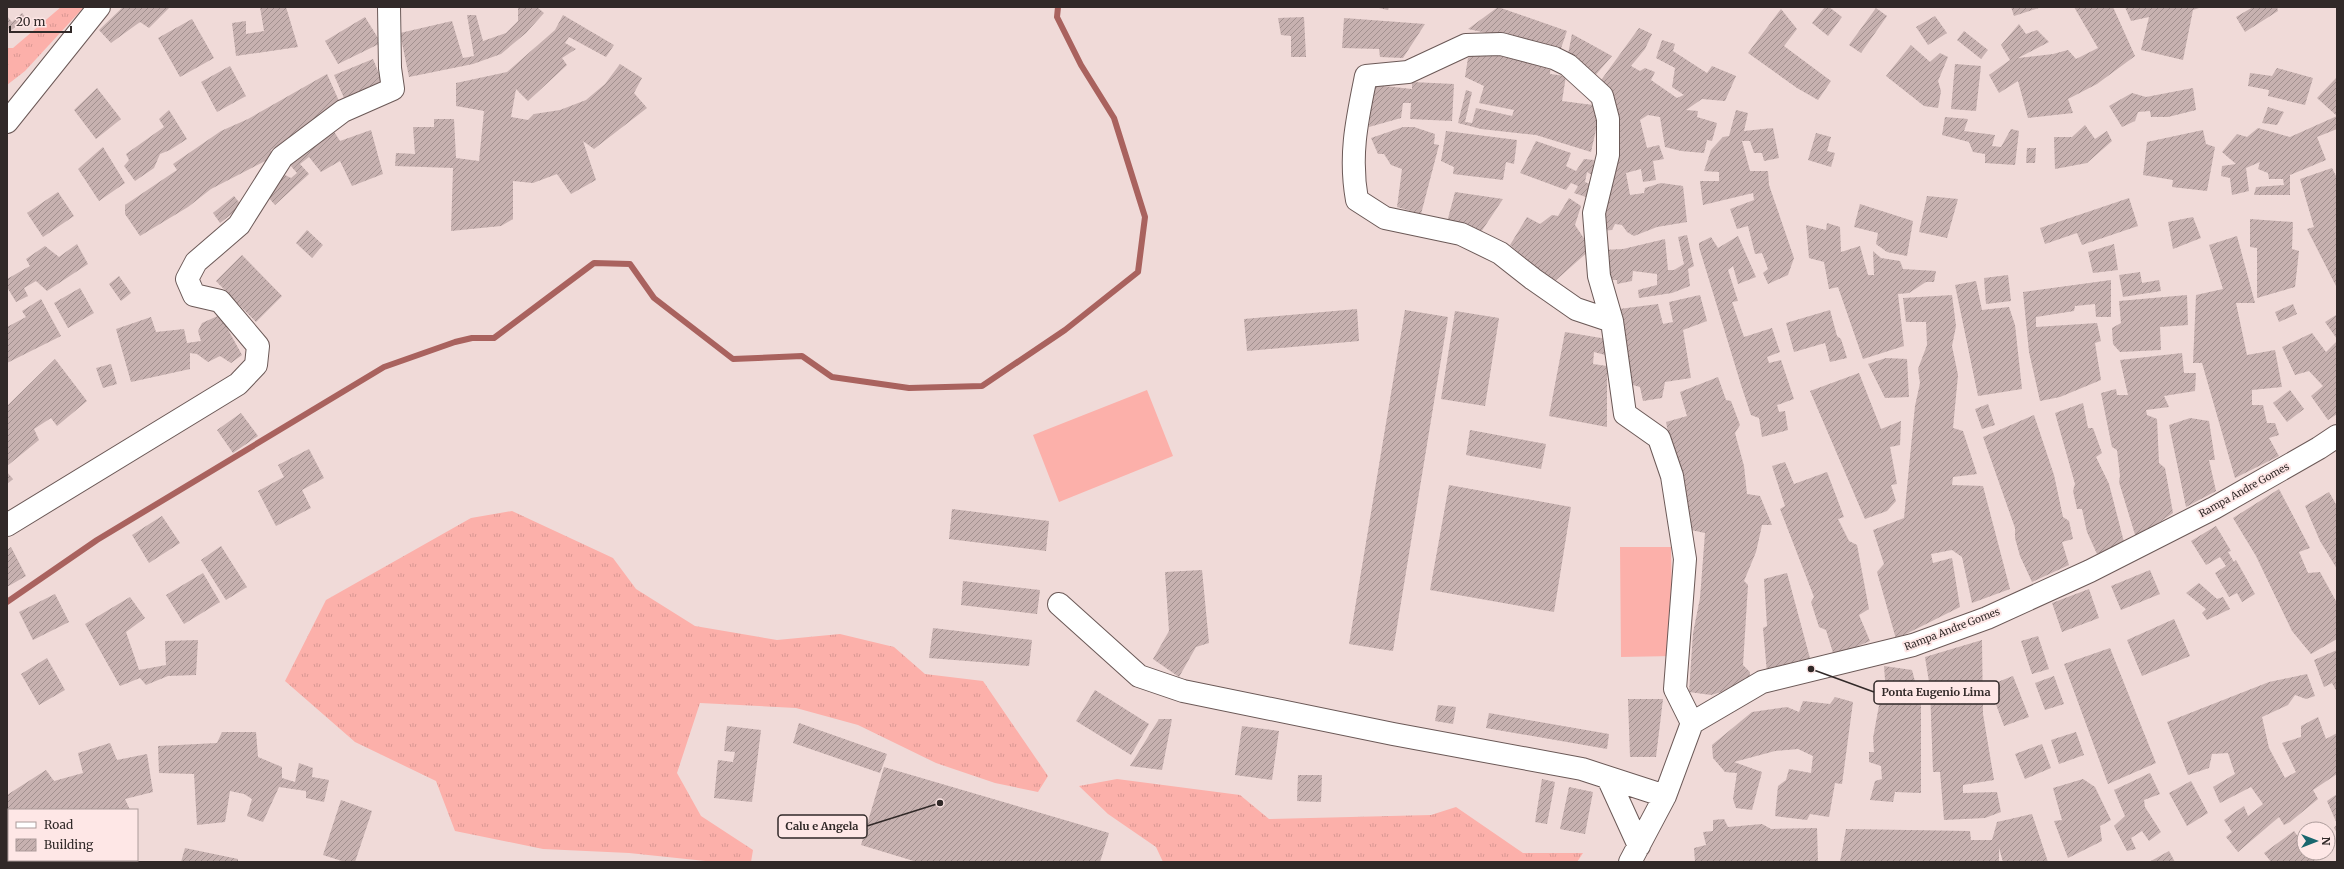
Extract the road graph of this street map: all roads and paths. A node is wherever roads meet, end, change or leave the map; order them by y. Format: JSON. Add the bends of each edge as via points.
{"nodes":[{"id":1,"x":99,"y":7,"type":"edge"},
{"id":2,"x":389,"y":7,"type":"edge"},
{"id":3,"x":7,"y":122,"type":"edge"},
{"id":4,"x":1612,"y":320,"type":"junction"},
{"id":5,"x":2337,"y":436,"type":"edge"},
{"id":6,"x":7,"y":525,"type":"edge"},
{"id":7,"x":1060,"y":604,"type":"dead end"},
{"id":8,"x":1692,"y":724,"type":"junction"},
{"id":9,"x":1608,"y":778,"type":"junction"},
{"id":10,"x":1666,"y":796,"type":"junction"},
{"id":11,"x":1635,"y":854,"type":"edge"}],
"edges":[{"from":1,"to":3,"type":"street"},
{"from":2,"to":6,"type":"street","via":[[393,89],[343,111],[282,157],[239,225],[196,262],[187,279],[194,295],[220,301],[245,328],[258,346],[256,365],[238,384]]},
{"from":4,"to":4,"type":"street","via":[[1576,309],[1494,250],[1461,234],[1385,218],[1357,200],[1353,176],[1354,138],[1366,76],[1408,72],[1466,44],[1501,44],[1554,58],[1587,80],[1602,96],[1608,119],[1608,155],[1594,213],[1599,276]]},
{"from":4,"to":8,"type":"street","via":[[1625,414],[1659,438],[1672,476],[1685,559],[1675,689]]},
{"from":5,"to":8,"type":"street","name":"Rampa Andre Gomes","via":[[2214,508],[2090,571],[1987,618],[1913,646],[1762,682]]},
{"from":7,"to":9,"type":"street","via":[[1139,676],[1183,691],[1582,769]]},
{"from":8,"to":10,"type":"street"},
{"from":9,"to":10,"type":"street"},
{"from":9,"to":11,"type":"street"},
{"from":10,"to":11,"type":"street"}]}
